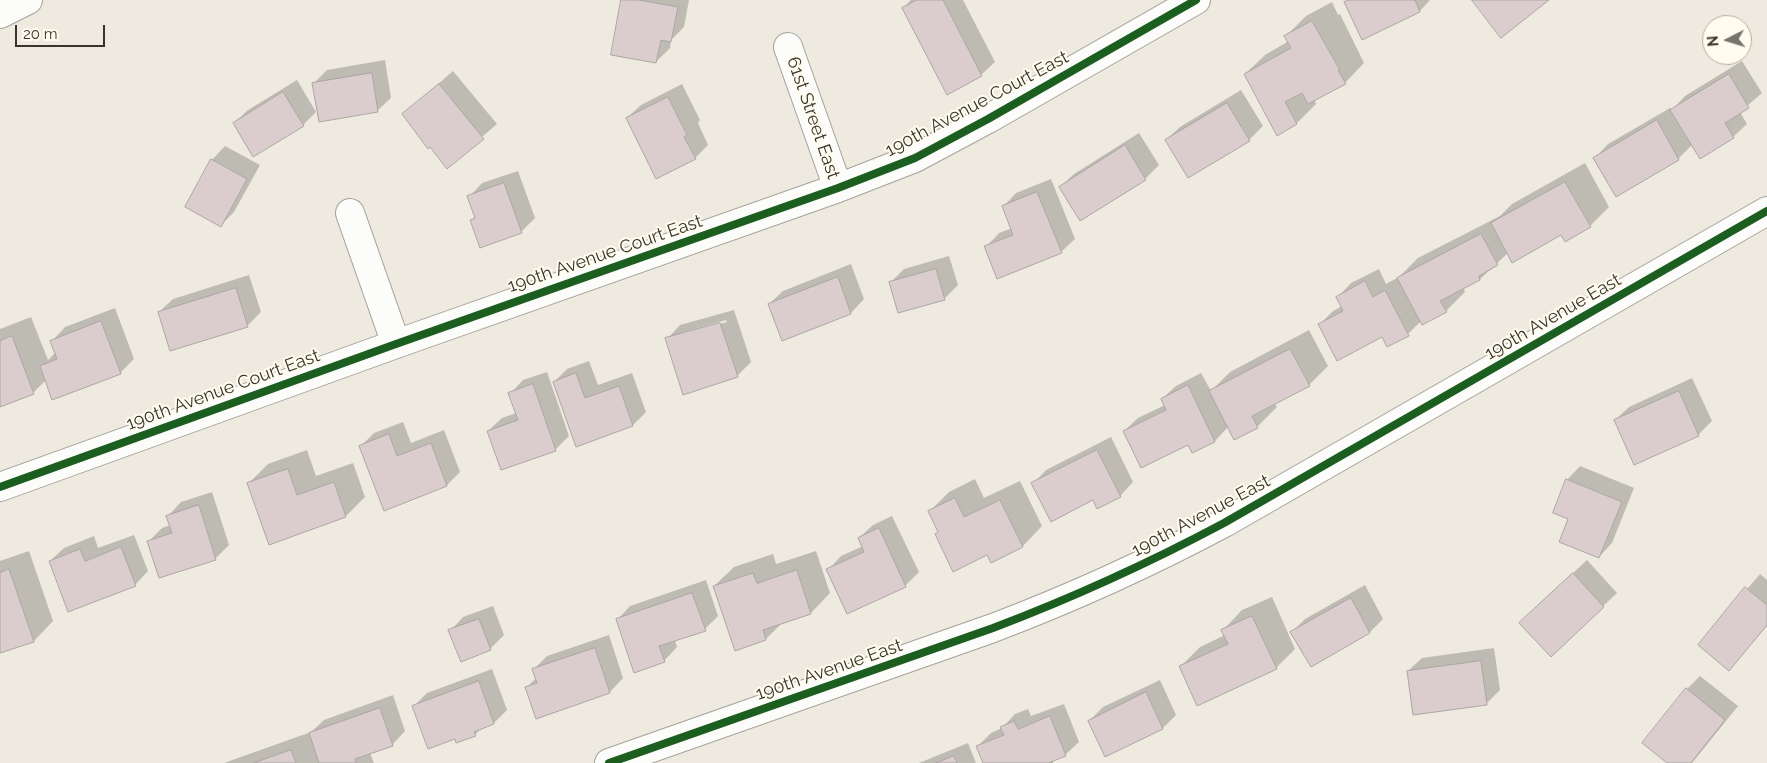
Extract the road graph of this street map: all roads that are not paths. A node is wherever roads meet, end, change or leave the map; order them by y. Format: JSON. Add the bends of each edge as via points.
{"nodes":[{"id":1,"x":28,"y":0,"type":"edge"},
{"id":2,"x":1196,"y":0,"type":"edge"},
{"id":3,"x":0,"y":14,"type":"edge"},
{"id":4,"x":788,"y":47,"type":"dead end"},
{"id":5,"x":838,"y":188,"type":"junction"},
{"id":6,"x":1767,"y":211,"type":"edge"},
{"id":7,"x":350,"y":214,"type":"dead end"},
{"id":8,"x":396,"y":344,"type":"junction"},
{"id":9,"x":0,"y":487,"type":"edge"},
{"id":10,"x":609,"y":763,"type":"edge"}],
"edges":[{"from":1,"to":3,"type":"street"},
{"from":2,"to":5,"type":"street","name":"190th Avenue Court East","via":[[915,158]]},
{"from":4,"to":5,"type":"street","name":"61st Street East"},
{"from":5,"to":8,"type":"street","name":"190th Avenue Court East"},
{"from":6,"to":10,"type":"street","name":"190th Avenue East","via":[[1170,552],[993,628]]},
{"from":7,"to":8,"type":"street"},
{"from":8,"to":9,"type":"street","name":"190th Avenue Court East"}]}
